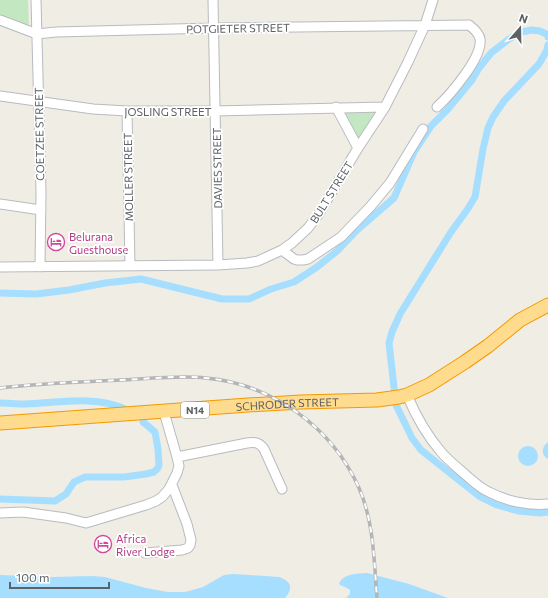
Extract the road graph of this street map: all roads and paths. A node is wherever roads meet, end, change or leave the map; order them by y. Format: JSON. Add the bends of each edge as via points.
{"nodes":[{"id":1,"x":36,"y":0,"type":"edge"},
{"id":2,"x":213,"y":0,"type":"edge"},
{"id":3,"x":433,"y":0,"type":"edge"},
{"id":4,"x":0,"y":20,"type":"edge"},
{"id":5,"x":425,"y":25,"type":"junction"},
{"id":6,"x":213,"y":28,"type":"junction"},
{"id":7,"x":37,"y":34,"type":"junction"},
{"id":8,"x":0,"y":96,"type":"edge"},
{"id":9,"x":38,"y":101,"type":"junction"},
{"id":10,"x":336,"y":107,"type":"junction"},
{"id":11,"x":384,"y":107,"type":"junction"},
{"id":12,"x":437,"y":107,"type":"dead end"},
{"id":13,"x":127,"y":111,"type":"junction"},
{"id":14,"x":215,"y":111,"type":"junction"},
{"id":15,"x":422,"y":129,"type":"dead end"},
{"id":16,"x":358,"y":148,"type":"junction"},
{"id":17,"x":0,"y":204,"type":"edge"},
{"id":18,"x":41,"y":210,"type":"junction"},
{"id":19,"x":282,"y":250,"type":"junction"},
{"id":20,"x":218,"y":265,"type":"junction"},
{"id":21,"x":130,"y":266,"type":"junction"},
{"id":22,"x":0,"y":267,"type":"edge"},
{"id":23,"x":40,"y":267,"type":"junction"},
{"id":24,"x":548,"y":305,"type":"edge"},
{"id":25,"x":399,"y":397,"type":"junction"},
{"id":26,"x":164,"y":412,"type":"junction"},
{"id":27,"x":0,"y":423,"type":"edge"},
{"id":28,"x":177,"y":457,"type":"junction"},
{"id":29,"x":172,"y":485,"type":"junction"},
{"id":30,"x":282,"y":488,"type":"dead end"},
{"id":31,"x":548,"y":504,"type":"edge"},
{"id":32,"x":0,"y":513,"type":"edge"},
{"id":33,"x":145,"y":554,"type":"dead end"}],
"edges":[{"from":1,"to":7,"type":"street","name":"COETZEE STREET"},
{"from":2,"to":6,"type":"street","name":"DAVIES STREET"},
{"from":3,"to":5,"type":"street","name":"BULT STREET"},
{"from":4,"to":7,"type":"street","name":"POTGIETER STREET"},
{"from":5,"to":6,"type":"street","name":"POTGIETER STREET"},
{"from":5,"to":11,"type":"street","name":"BULT STREET"},
{"from":5,"to":12,"type":"street","name":"POTGIETER STREET","via":[[470,25],[480,38],[475,59],[452,92]]},
{"from":6,"to":7,"type":"street","name":"POTGIETER STREET"},
{"from":6,"to":14,"type":"street","name":"DAVIES STREET"},
{"from":7,"to":9,"type":"street","name":"COETZEE STREET"},
{"from":8,"to":9,"type":"street","name":"JOSLING STREET"},
{"from":9,"to":13,"type":"street","name":"JOSLING STREET"},
{"from":9,"to":18,"type":"street","name":"COETZEE STREET"},
{"from":10,"to":11,"type":"street","name":"JOSLING STREET"},
{"from":10,"to":14,"type":"street","name":"JOSLING STREET"},
{"from":10,"to":16,"type":"street"},
{"from":11,"to":16,"type":"street","name":"BULT STREET"},
{"from":13,"to":14,"type":"street","name":"JOSLING STREET"},
{"from":13,"to":21,"type":"street","name":"MOLLER STREET"},
{"from":14,"to":20,"type":"street","name":"DAVIES STREET"},
{"from":15,"to":19,"type":"street","via":[[390,183],[341,237],[308,259],[294,259]]},
{"from":16,"to":19,"type":"street","name":"BULT STREET","via":[[314,220],[300,236]]},
{"from":17,"to":18,"type":"street"},
{"from":18,"to":23,"type":"street","name":"COETZEE STREET"},
{"from":19,"to":20,"type":"street","name":"BULT STREET","via":[[258,261]]},
{"from":20,"to":21,"type":"street","name":"BULT STREET"},
{"from":21,"to":23,"type":"street","name":"BULT STREET"},
{"from":22,"to":23,"type":"street","name":"BULT STREET"},
{"from":24,"to":25,"type":"highway","name":"SCHRODER STREET","number":"N14","via":[[520,320],[465,362],[429,384]]},
{"from":25,"to":26,"type":"highway","name":"SCHRODER STREET","number":"N14"},
{"from":25,"to":31,"type":"street","via":[[412,407],[442,454],[474,482],[508,500]]},
{"from":26,"to":27,"type":"highway","name":"SCHRODER STREET","number":"N14"},
{"from":26,"to":28,"type":"street"},
{"from":28,"to":29,"type":"street","via":[[179,466]]},
{"from":28,"to":30,"type":"street","via":[[246,442],[257,442],[264,449]]},
{"from":29,"to":32,"type":"street","via":[[156,501],[86,522],[23,512]]},
{"from":29,"to":33,"type":"street","via":[[187,524],[190,545],[182,550]]}]}
